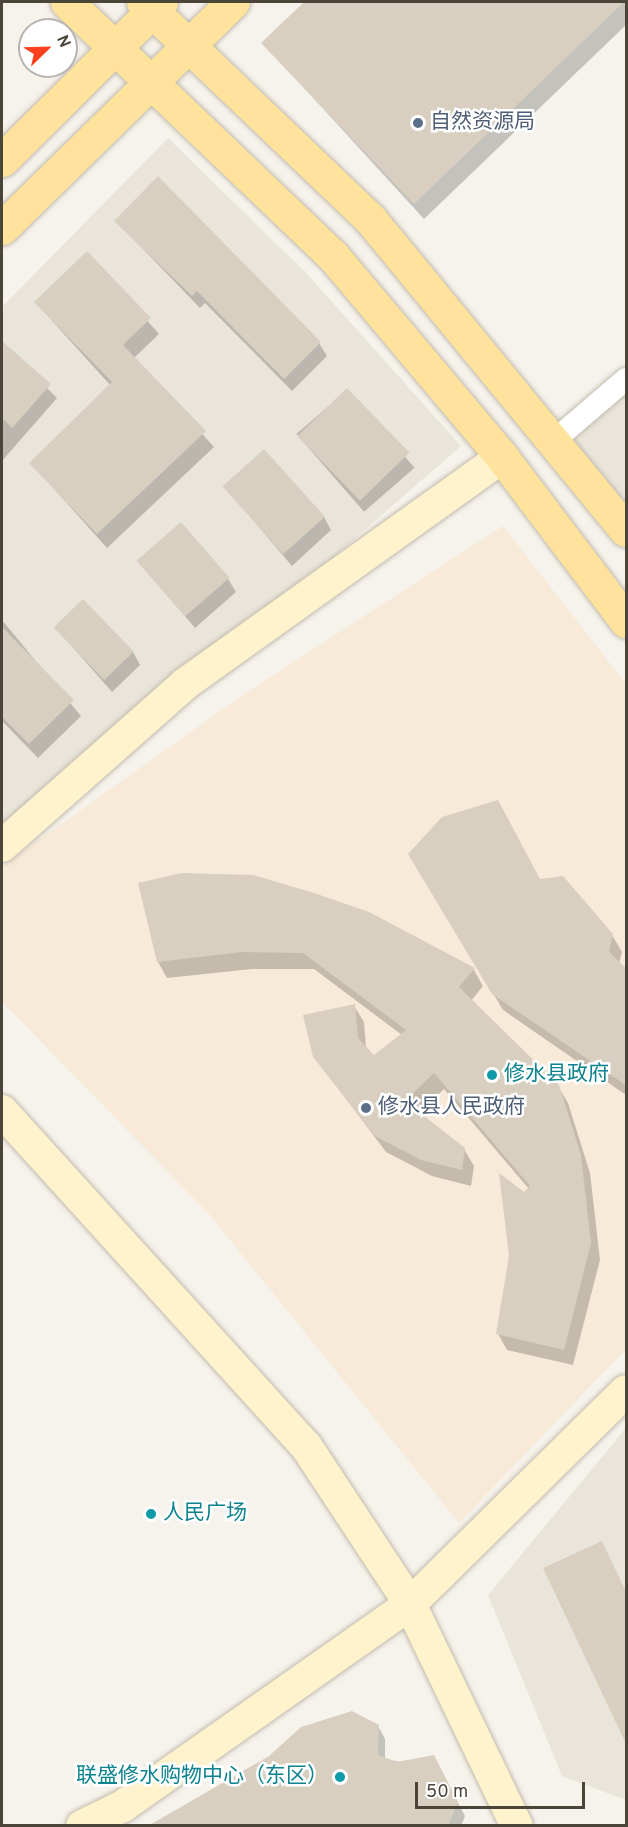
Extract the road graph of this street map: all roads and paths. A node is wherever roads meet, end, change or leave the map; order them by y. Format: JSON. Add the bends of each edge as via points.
{"nodes":[{"id":1,"x":67,"y":2,"type":"edge"},
{"id":2,"x":233,"y":2,"type":"edge"},
{"id":3,"x":152,"y":4,"type":"edge"},
{"id":4,"x":187,"y":45,"type":"junction"},
{"id":5,"x":115,"y":47,"type":"junction"},
{"id":6,"x":150,"y":81,"type":"junction"},
{"id":7,"x":2,"y":160,"type":"edge"},
{"id":8,"x":2,"y":228,"type":"edge"},
{"id":9,"x":627,"y":379,"type":"edge"},
{"id":10,"x":556,"y":440,"type":"junction"},
{"id":11,"x":502,"y":457,"type":"junction"},
{"id":12,"x":627,"y":530,"type":"edge"},
{"id":13,"x":627,"y":621,"type":"edge"},
{"id":14,"x":2,"y":846,"type":"edge"},
{"id":15,"x":2,"y":1111,"type":"edge"},
{"id":16,"x":627,"y":1391,"type":"edge"},
{"id":17,"x":410,"y":1605,"type":"junction"},
{"id":18,"x":82,"y":1826,"type":"edge"},
{"id":19,"x":517,"y":1826,"type":"edge"}],
"edges":[{"from":1,"to":5,"type":"main road"},
{"from":2,"to":4,"type":"main road"},
{"from":3,"to":4,"type":"main road"},
{"from":3,"to":5,"type":"main road"},
{"from":4,"to":6,"type":"main road"},
{"from":4,"to":10,"type":"main road","via":[[371,220]]},
{"from":5,"to":6,"type":"main road"},
{"from":5,"to":7,"type":"main road"},
{"from":6,"to":8,"type":"main road"},
{"from":6,"to":11,"type":"main road","via":[[333,256]]},
{"from":9,"to":10,"type":"street"},
{"from":10,"to":12,"type":"main road"},
{"from":11,"to":13,"type":"main road"},
{"from":11,"to":14,"type":"street","via":[[185,684]]},
{"from":15,"to":17,"type":"street","via":[[306,1446]]},
{"from":16,"to":17,"type":"street"},
{"from":17,"to":18,"type":"street","via":[[123,1806]]},
{"from":17,"to":19,"type":"street"}]}
